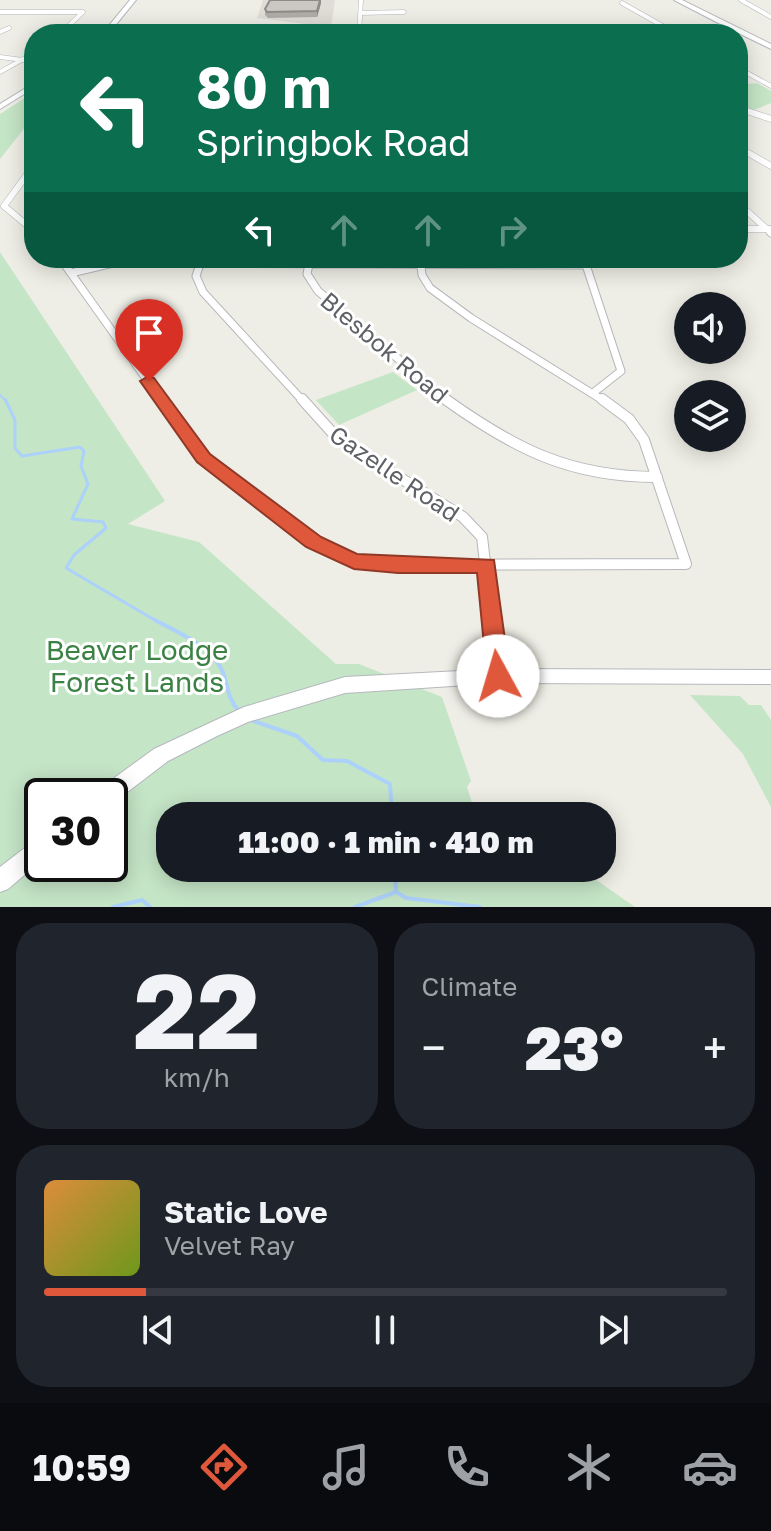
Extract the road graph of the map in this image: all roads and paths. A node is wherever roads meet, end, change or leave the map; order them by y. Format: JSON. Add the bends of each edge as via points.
{"nodes":[{"id":1,"x":133,"y":0,"type":"edge"},
{"id":2,"x":361,"y":0,"type":"edge"},
{"id":3,"x":677,"y":0,"type":"edge"},
{"id":4,"x":741,"y":0,"type":"edge"},
{"id":5,"x":622,"y":3,"type":"dead end"},
{"id":6,"x":0,"y":12,"type":"edge"},
{"id":7,"x":404,"y":12,"type":"dead end"},
{"id":8,"x":360,"y":13,"type":"junction"},
{"id":9,"x":771,"y":17,"type":"edge"},
{"id":10,"x":70,"y":24,"type":"edge"},
{"id":11,"x":114,"y":24,"type":"edge"},
{"id":12,"x":359,"y":24,"type":"edge"},
{"id":13,"x":659,"y":24,"type":"edge"},
{"id":14,"x":725,"y":24,"type":"edge"},
{"id":15,"x":9,"y":28,"type":"dead end"},
{"id":16,"x":0,"y":32,"type":"edge"},
{"id":17,"x":748,"y":36,"type":"edge"},
{"id":18,"x":771,"y":47,"type":"edge"},
{"id":19,"x":0,"y":57,"type":"edge"},
{"id":20,"x":23,"y":60,"type":"joint"},
{"id":21,"x":0,"y":72,"type":"edge"},
{"id":22,"x":748,"y":73,"type":"edge"},
{"id":23,"x":771,"y":86,"type":"edge"},
{"id":24,"x":24,"y":91,"type":"edge"},
{"id":25,"x":0,"y":93,"type":"edge"},
{"id":26,"x":17,"y":96,"type":"junction"},
{"id":27,"x":0,"y":107,"type":"edge"},
{"id":28,"x":771,"y":109,"type":"edge"},
{"id":29,"x":748,"y":111,"type":"edge"},
{"id":30,"x":759,"y":114,"type":"junction"},
{"id":31,"x":771,"y":119,"type":"edge"},
{"id":32,"x":748,"y":153,"type":"edge"},
{"id":33,"x":771,"y":166,"type":"edge"},
{"id":34,"x":24,"y":180,"type":"edge"},
{"id":35,"x":748,"y":211,"type":"edge"},
{"id":36,"x":24,"y":222,"type":"edge"},
{"id":37,"x":748,"y":229,"type":"edge"},
{"id":38,"x":770,"y":230,"type":"edge"},
{"id":39,"x":67,"y":268,"type":"edge"},
{"id":40,"x":92,"y":268,"type":"edge"},
{"id":41,"x":199,"y":268,"type":"edge"},
{"id":42,"x":308,"y":268,"type":"edge"},
{"id":43,"x":421,"y":268,"type":"edge"},
{"id":44,"x":587,"y":268,"type":"edge"},
{"id":45,"x":71,"y":273,"type":"junction"},
{"id":46,"x":593,"y":393,"type":"junction"},
{"id":47,"x":657,"y":477,"type":"junction"},
{"id":48,"x":487,"y":565,"type":"junction"},
{"id":49,"x":498,"y":676,"type":"junction"},
{"id":50,"x":771,"y":677,"type":"edge"},
{"id":51,"x":128,"y":780,"type":"edge"},
{"id":52,"x":24,"y":862,"type":"edge"},
{"id":53,"x":0,"y":881,"type":"edge"}],
"edges":[{"from":1,"to":11,"type":"street"},
{"from":2,"to":8,"type":"street"},
{"from":3,"to":14,"type":"street"},
{"from":4,"to":9,"type":"street"},
{"from":5,"to":13,"type":"street"},
{"from":6,"to":10,"type":"street","via":[[83,12]]},
{"from":7,"to":8,"type":"street"},
{"from":8,"to":12,"type":"street"},
{"from":15,"to":16,"type":"street"},
{"from":17,"to":18,"type":"street"},
{"from":19,"to":20,"type":"street"},
{"from":20,"to":21,"type":"street"},
{"from":22,"to":23,"type":"street"},
{"from":24,"to":26,"type":"street"},
{"from":25,"to":26,"type":"street"},
{"from":26,"to":27,"type":"street"},
{"from":28,"to":30,"type":"street"},
{"from":29,"to":30,"type":"street"},
{"from":30,"to":31,"type":"street"},
{"from":32,"to":33,"type":"street"},
{"from":34,"to":36,"type":"street","via":[[4,206]]},
{"from":35,"to":38,"type":"street"},
{"from":37,"to":38,"type":"street"},
{"from":39,"to":45,"type":"street"},
{"from":40,"to":45,"type":"street"},
{"from":41,"to":48,"type":"street","name":"Gazelle Road","via":[[196,276],[203,292],[338,439],[463,517],[482,537]]},
{"from":42,"to":47,"type":"street","name":"Blesbok Road","via":[[318,291],[416,379],[524,448],[573,468],[616,477]]},
{"from":43,"to":46,"type":"street","via":[[430,288],[461,311]]},
{"from":44,"to":46,"type":"street","via":[[621,371]]},
{"from":45,"to":48,"type":"street","via":[[203,458],[313,542],[354,561]]},
{"from":46,"to":47,"type":"street","via":[[629,419],[644,440]]},
{"from":47,"to":48,"type":"street","via":[[686,564]]},
{"from":48,"to":49,"type":"street","name":"Gazelle Road"},
{"from":49,"to":50,"type":"street"},
{"from":49,"to":51,"type":"street","via":[[327,690],[210,730]]},
{"from":52,"to":53,"type":"street"}]}
